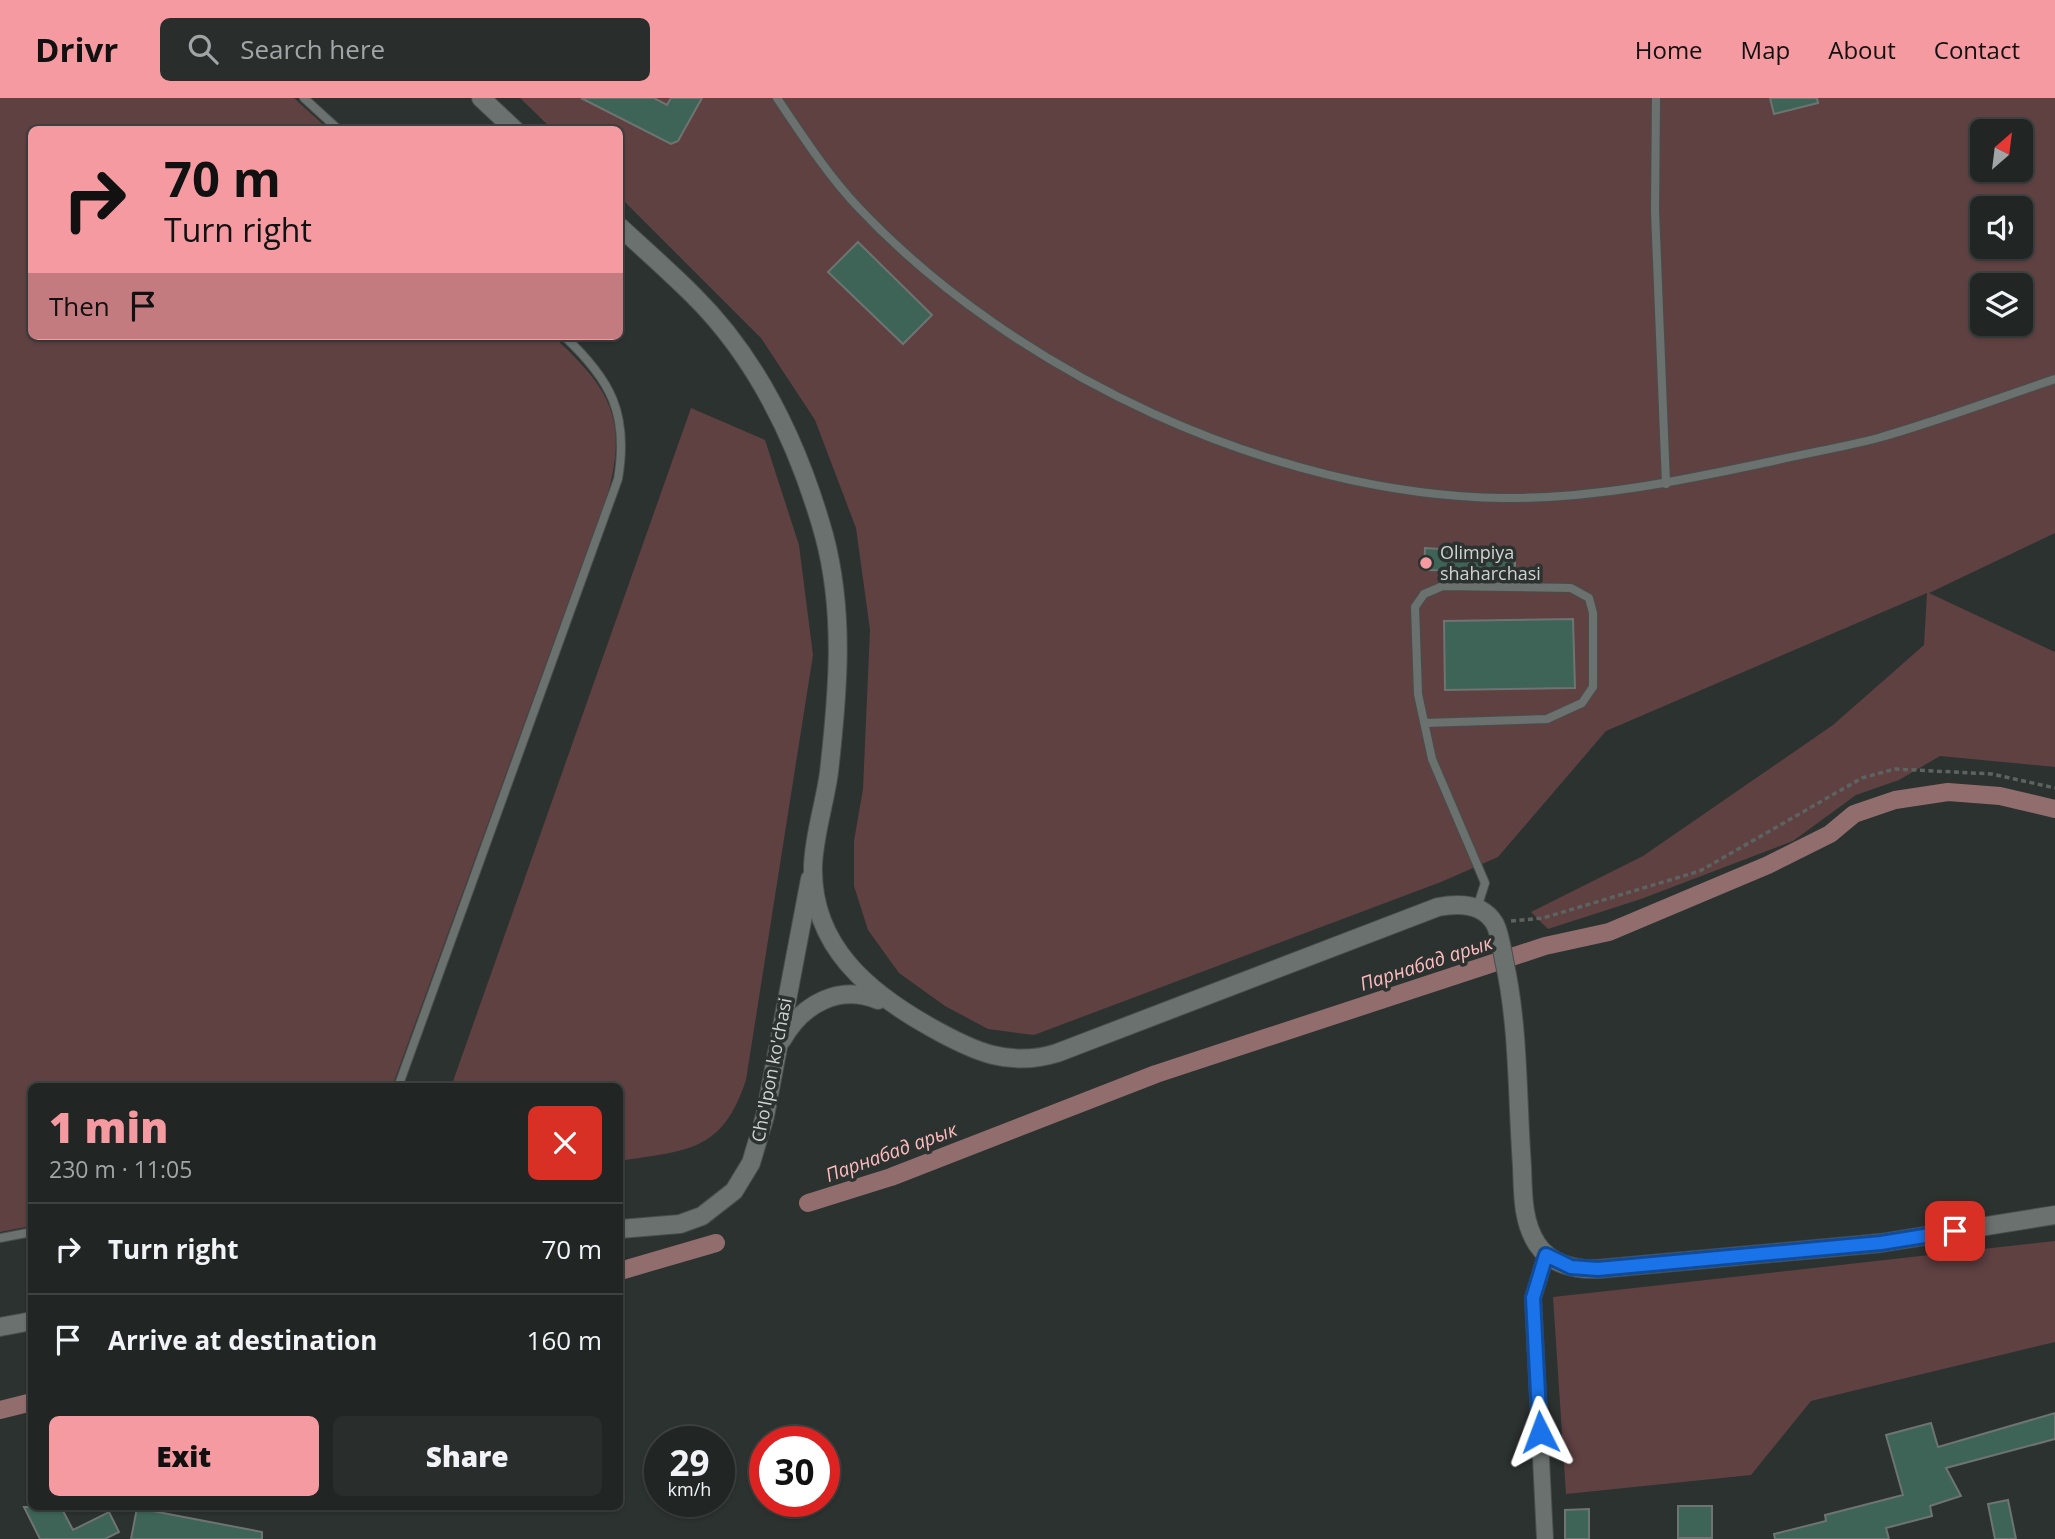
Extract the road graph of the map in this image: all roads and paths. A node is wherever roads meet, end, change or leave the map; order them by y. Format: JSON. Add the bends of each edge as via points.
{"nodes":[{"id":1,"x":304,"y":98,"type":"edge"},
{"id":2,"x":481,"y":98,"type":"edge"},
{"id":3,"x":777,"y":98,"type":"edge"},
{"id":4,"x":1656,"y":98,"type":"edge"},
{"id":5,"x":335,"y":126,"type":"edge"},
{"id":6,"x":511,"y":126,"type":"edge"},
{"id":7,"x":623,"y":230,"type":"edge"},
{"id":8,"x":568,"y":340,"type":"edge"},
{"id":9,"x":2055,"y":379,"type":"edge"},
{"id":10,"x":1666,"y":484,"type":"junction"},
{"id":11,"x":1425,"y":723,"type":"junction"},
{"id":12,"x":2055,"y":788,"type":"edge"},
{"id":13,"x":813,"y":863,"type":"junction"},
{"id":14,"x":1477,"y":908,"type":"junction"},
{"id":15,"x":1495,"y":925,"type":"junction"},
{"id":16,"x":891,"y":1006,"type":"junction"},
{"id":17,"x":778,"y":1048,"type":"junction"},
{"id":18,"x":399,"y":1083,"type":"edge"},
{"id":19,"x":2055,"y":1215,"type":"edge"},
{"id":20,"x":623,"y":1229,"type":"edge"},
{"id":21,"x":28,"y":1233,"type":"edge"},
{"id":22,"x":0,"y":1238,"type":"edge"},
{"id":23,"x":1546,"y":1255,"type":"junction"},
{"id":24,"x":28,"y":1322,"type":"edge"},
{"id":25,"x":0,"y":1327,"type":"edge"},
{"id":26,"x":1545,"y":1539,"type":"edge"}],
"edges":[{"from":1,"to":5,"type":"lane"},
{"from":2,"to":6,"type":"main road"},
{"from":3,"to":10,"type":"lane","via":[[856,206],[917,264],[975,312],[1132,404],[1204,435],[1280,460],[1355,480],[1432,493],[1504,498]]},
{"from":4,"to":10,"type":"lane","via":[[1655,211]]},
{"from":7,"to":13,"type":"main road","name":"Cho'lpon ko'chasi","via":[[695,296],[753,367],[782,420],[812,495],[833,579],[838,665],[826,794]]},
{"from":8,"to":18,"type":"lane","via":[[596,369],[613,397],[621,429],[618,479]]},
{"from":9,"to":10,"type":"lane","via":[[1877,438]]},
{"from":11,"to":11,"type":"lane","via":[[1547,719],[1582,703],[1593,687],[1589,598],[1571,588],[1443,586],[1424,594],[1415,607],[1418,694]]},
{"from":11,"to":14,"type":"lane","via":[[1432,760],[1485,884]]},
{"from":12,"to":15,"type":"path","via":[[1992,774],[1895,769],[1862,778],[1700,871],[1543,918]]},
{"from":13,"to":16,"type":"main road","via":[[819,905],[834,944],[859,978]]},
{"from":13,"to":17,"type":"main road","name":"Cho'lpon ko'chasi"},
{"from":14,"to":15,"type":"main road"},
{"from":14,"to":16,"type":"main road","via":[[1463,904],[1438,907],[1035,1058],[980,1053]]},
{"from":15,"to":23,"type":"main road","via":[[1510,985],[1524,1206],[1531,1233]]},
{"from":16,"to":17,"type":"main road","via":[[856,994],[832,996],[802,1014]]},
{"from":17,"to":20,"type":"main road","name":"Cho'lpon ko'chasi","via":[[757,1148],[734,1191],[713,1210],[691,1220]]},
{"from":19,"to":23,"type":"main road","via":[[1881,1243],[1598,1269],[1571,1267]]},
{"from":21,"to":22,"type":"lane"},
{"from":23,"to":26,"type":"street","via":[[1533,1298]]},
{"from":24,"to":25,"type":"main road"}]}
